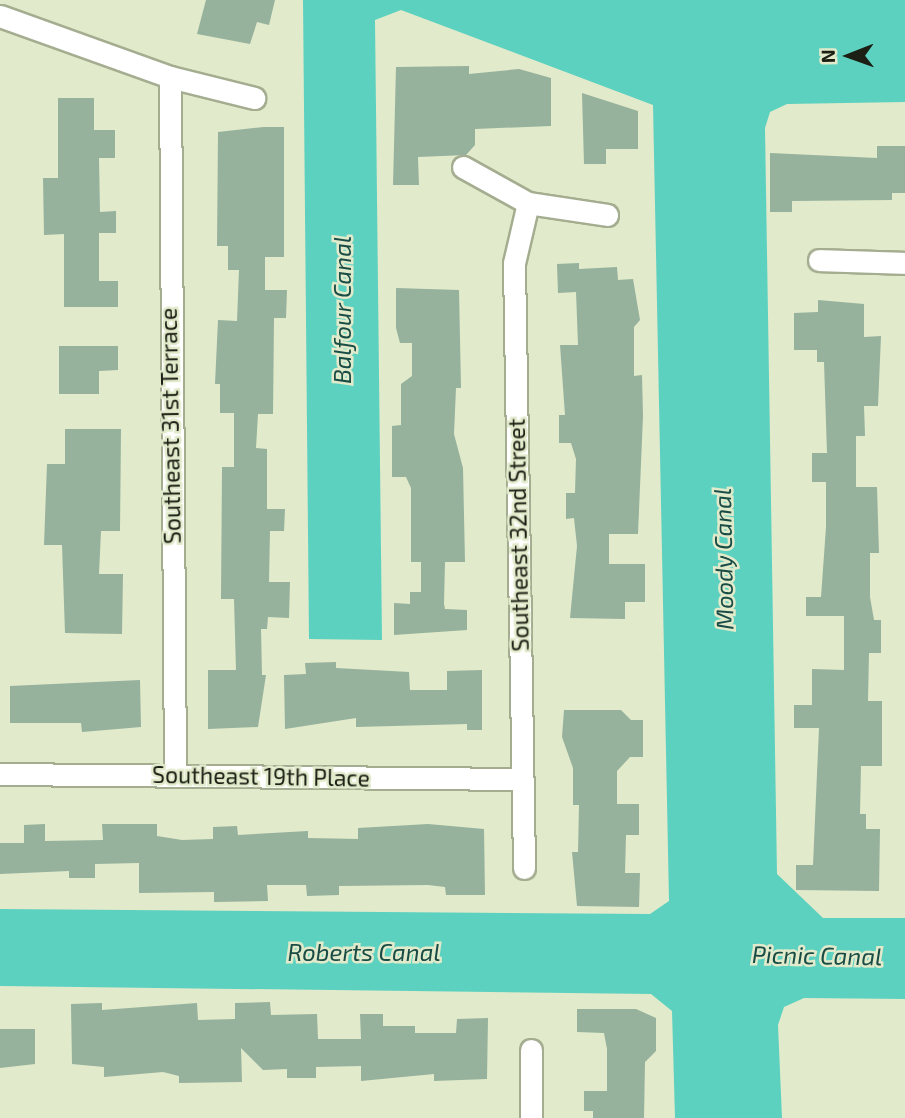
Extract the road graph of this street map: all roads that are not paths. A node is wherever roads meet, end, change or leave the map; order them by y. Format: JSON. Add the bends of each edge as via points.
{"nodes":[{"id":1,"x":0,"y":16,"type":"edge"},
{"id":2,"x":170,"y":77,"type":"junction"},
{"id":3,"x":254,"y":98,"type":"dead end"},
{"id":4,"x":463,"y":167,"type":"dead end"},
{"id":5,"x":528,"y":203,"type":"junction"},
{"id":6,"x":607,"y":215,"type":"dead end"},
{"id":7,"x":819,"y":260,"type":"dead end"},
{"id":8,"x":905,"y":263,"type":"edge"},
{"id":9,"x":0,"y":774,"type":"edge"},
{"id":10,"x":175,"y":776,"type":"junction"},
{"id":11,"x":521,"y":779,"type":"junction"},
{"id":12,"x":524,"y":868,"type":"dead end"},
{"id":13,"x":531,"y":1050,"type":"dead end"},
{"id":14,"x":531,"y":1118,"type":"edge"}],
"edges":[{"from":1,"to":2,"type":"street"},
{"from":2,"to":3,"type":"street"},
{"from":2,"to":10,"type":"street","name":"Southeast 31st Terrace"},
{"from":4,"to":5,"type":"street"},
{"from":5,"to":6,"type":"street"},
{"from":5,"to":11,"type":"street","name":"Southeast 32nd Street","via":[[514,263]]},
{"from":7,"to":8,"type":"street"},
{"from":9,"to":10,"type":"street","name":"Southeast 19th Place"},
{"from":10,"to":11,"type":"street","name":"Southeast 19th Place"},
{"from":11,"to":12,"type":"street","name":"Southeast 32nd Street"},
{"from":13,"to":14,"type":"street"}]}
